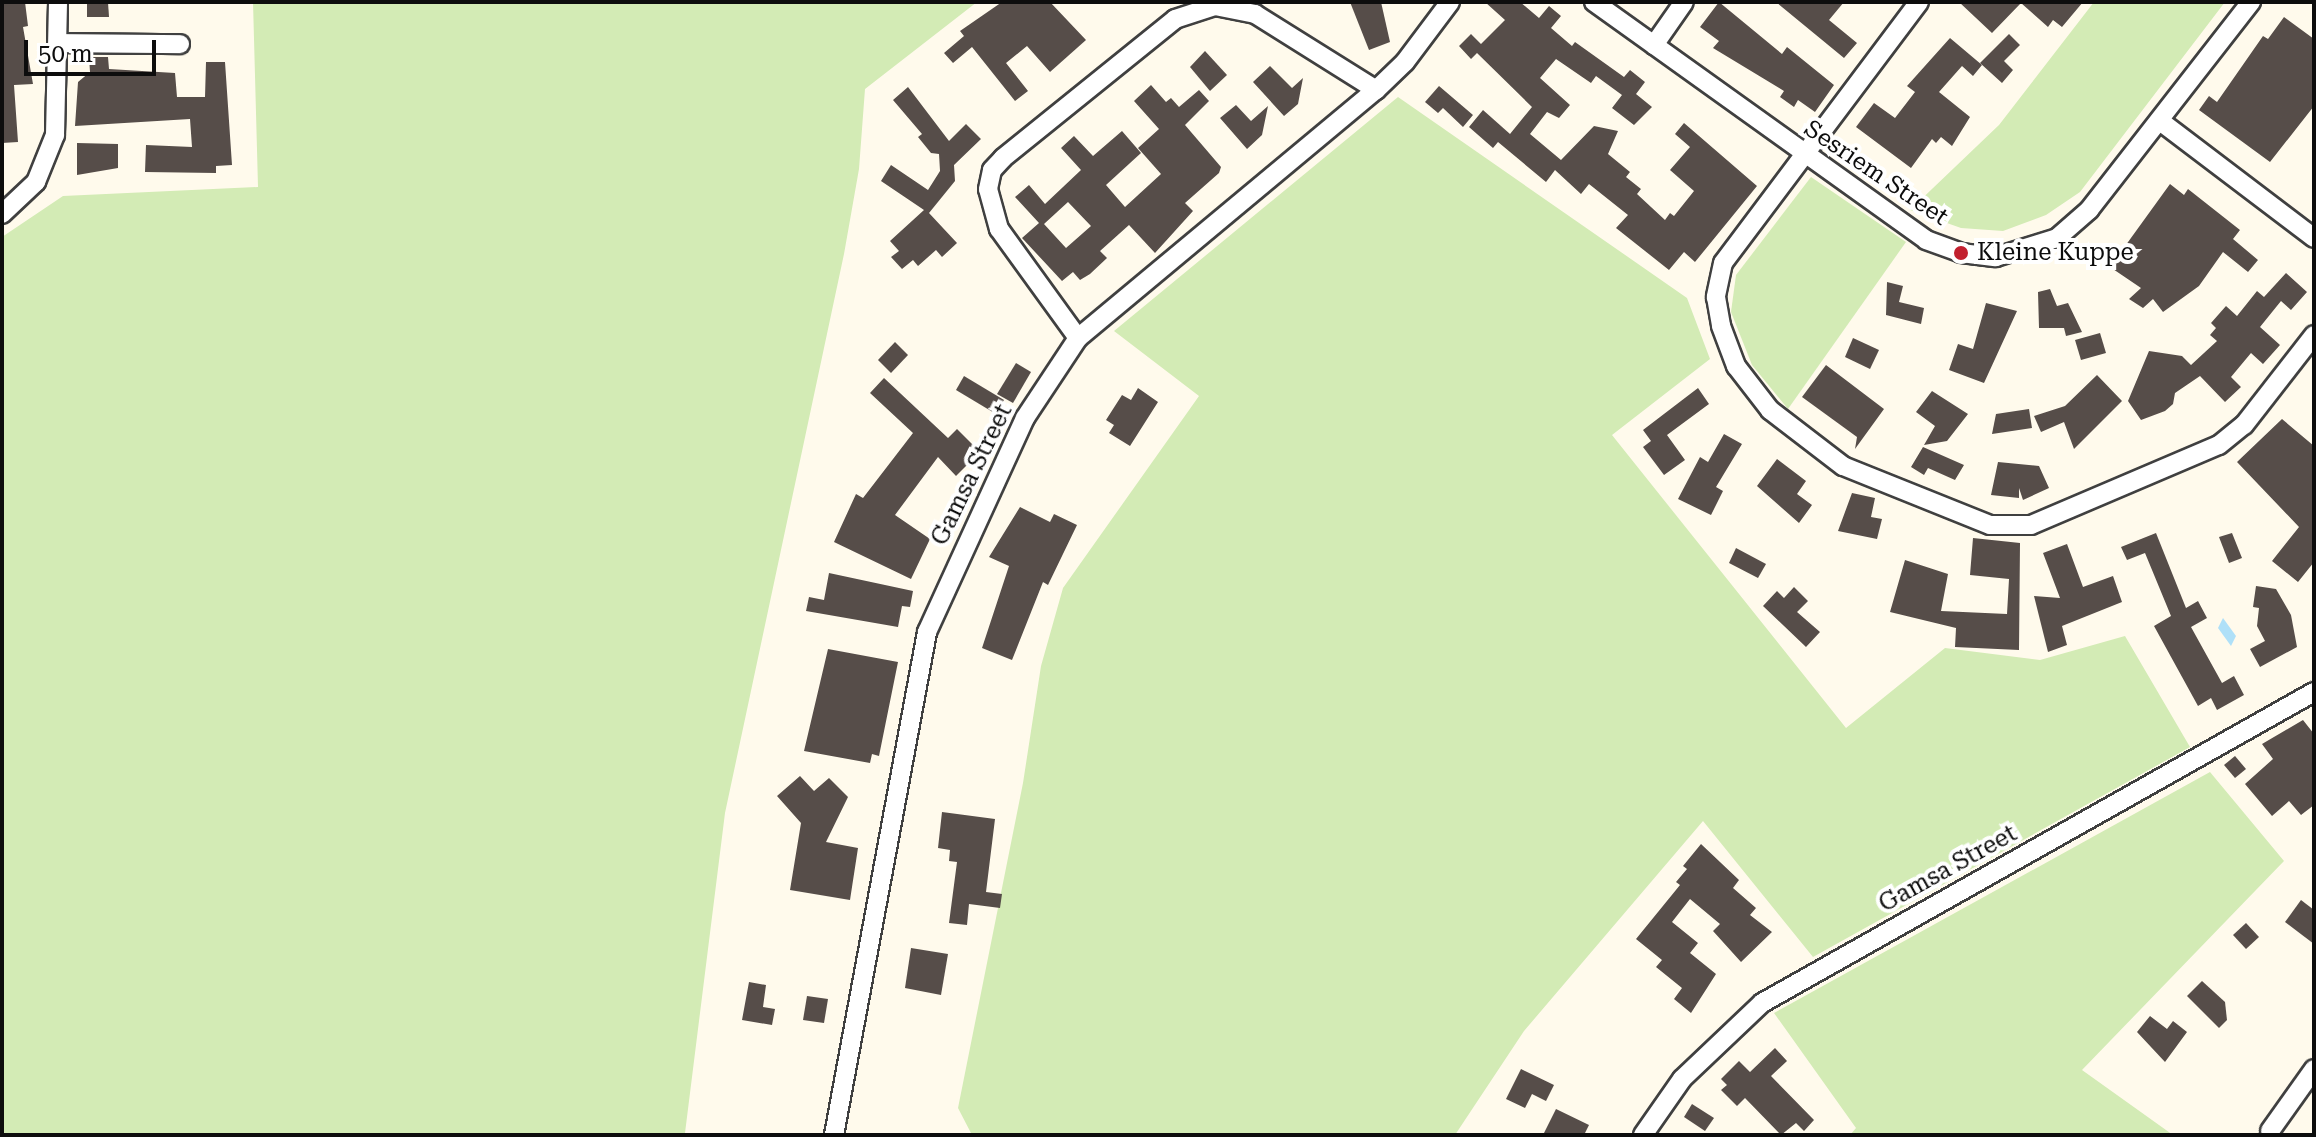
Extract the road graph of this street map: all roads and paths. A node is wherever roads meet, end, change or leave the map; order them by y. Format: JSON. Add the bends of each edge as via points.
{"nodes":[{"id":1,"x":58,"y":2,"type":"edge"},
{"id":2,"x":1450,"y":2,"type":"edge"},
{"id":3,"x":1594,"y":2,"type":"edge"},
{"id":4,"x":1684,"y":2,"type":"edge"},
{"id":5,"x":1919,"y":2,"type":"edge"},
{"id":6,"x":2251,"y":2,"type":"edge"},
{"id":7,"x":59,"y":43,"type":"junction"},
{"id":8,"x":180,"y":44,"type":"dead end"},
{"id":9,"x":1654,"y":45,"type":"junction"},
{"id":10,"x":1376,"y":90,"type":"junction"},
{"id":11,"x":2160,"y":121,"type":"junction"},
{"id":12,"x":1806,"y":156,"type":"junction"},
{"id":13,"x":2,"y":214,"type":"edge"},
{"id":14,"x":2314,"y":238,"type":"edge"},
{"id":15,"x":2314,"y":335,"type":"edge"},
{"id":16,"x":1078,"y":338,"type":"junction"},
{"id":17,"x":2314,"y":692,"type":"edge"},
{"id":18,"x":2314,"y":1069,"type":"edge"},
{"id":19,"x":2270,"y":1131,"type":"dead end"},
{"id":20,"x":834,"y":1135,"type":"edge"},
{"id":21,"x":1643,"y":1135,"type":"edge"}],
"edges":[{"from":1,"to":7,"type":"street"},
{"from":2,"to":10,"type":"street","name":"Gamsa Street","via":[[1405,62]]},
{"from":3,"to":9,"type":"street","name":"Sesriem Street"},
{"from":4,"to":9,"type":"street"},
{"from":5,"to":12,"type":"street"},
{"from":6,"to":11,"type":"street","name":"Sesriem Street"},
{"from":7,"to":8,"type":"street"},
{"from":7,"to":13,"type":"street","via":[[55,135],[36,182]]},
{"from":9,"to":12,"type":"street","name":"Sesriem Street"},
{"from":10,"to":16,"type":"street","name":"Gamsa Street"},
{"from":10,"to":16,"type":"street","via":[[1255,14],[1215,6],[1175,19],[1003,158],[992,170],[988,189],[999,229]]},
{"from":11,"to":12,"type":"street","name":"Sesriem Street","via":[[2089,210],[2057,238],[1996,257],[1961,253],[1926,240]]},
{"from":11,"to":14,"type":"street"},
{"from":12,"to":15,"type":"street","via":[[1720,271],[1716,297],[1736,366],[1770,410],[1843,466],[1990,525],[2031,525],[2219,445],[2264,403]]},
{"from":16,"to":20,"type":"street","name":"Gamsa Street","via":[[1025,418],[927,632]]},
{"from":17,"to":21,"type":"street","name":"Gamsa Street","via":[[1762,1003],[1682,1079]]},
{"from":18,"to":19,"type":"street"}]}
